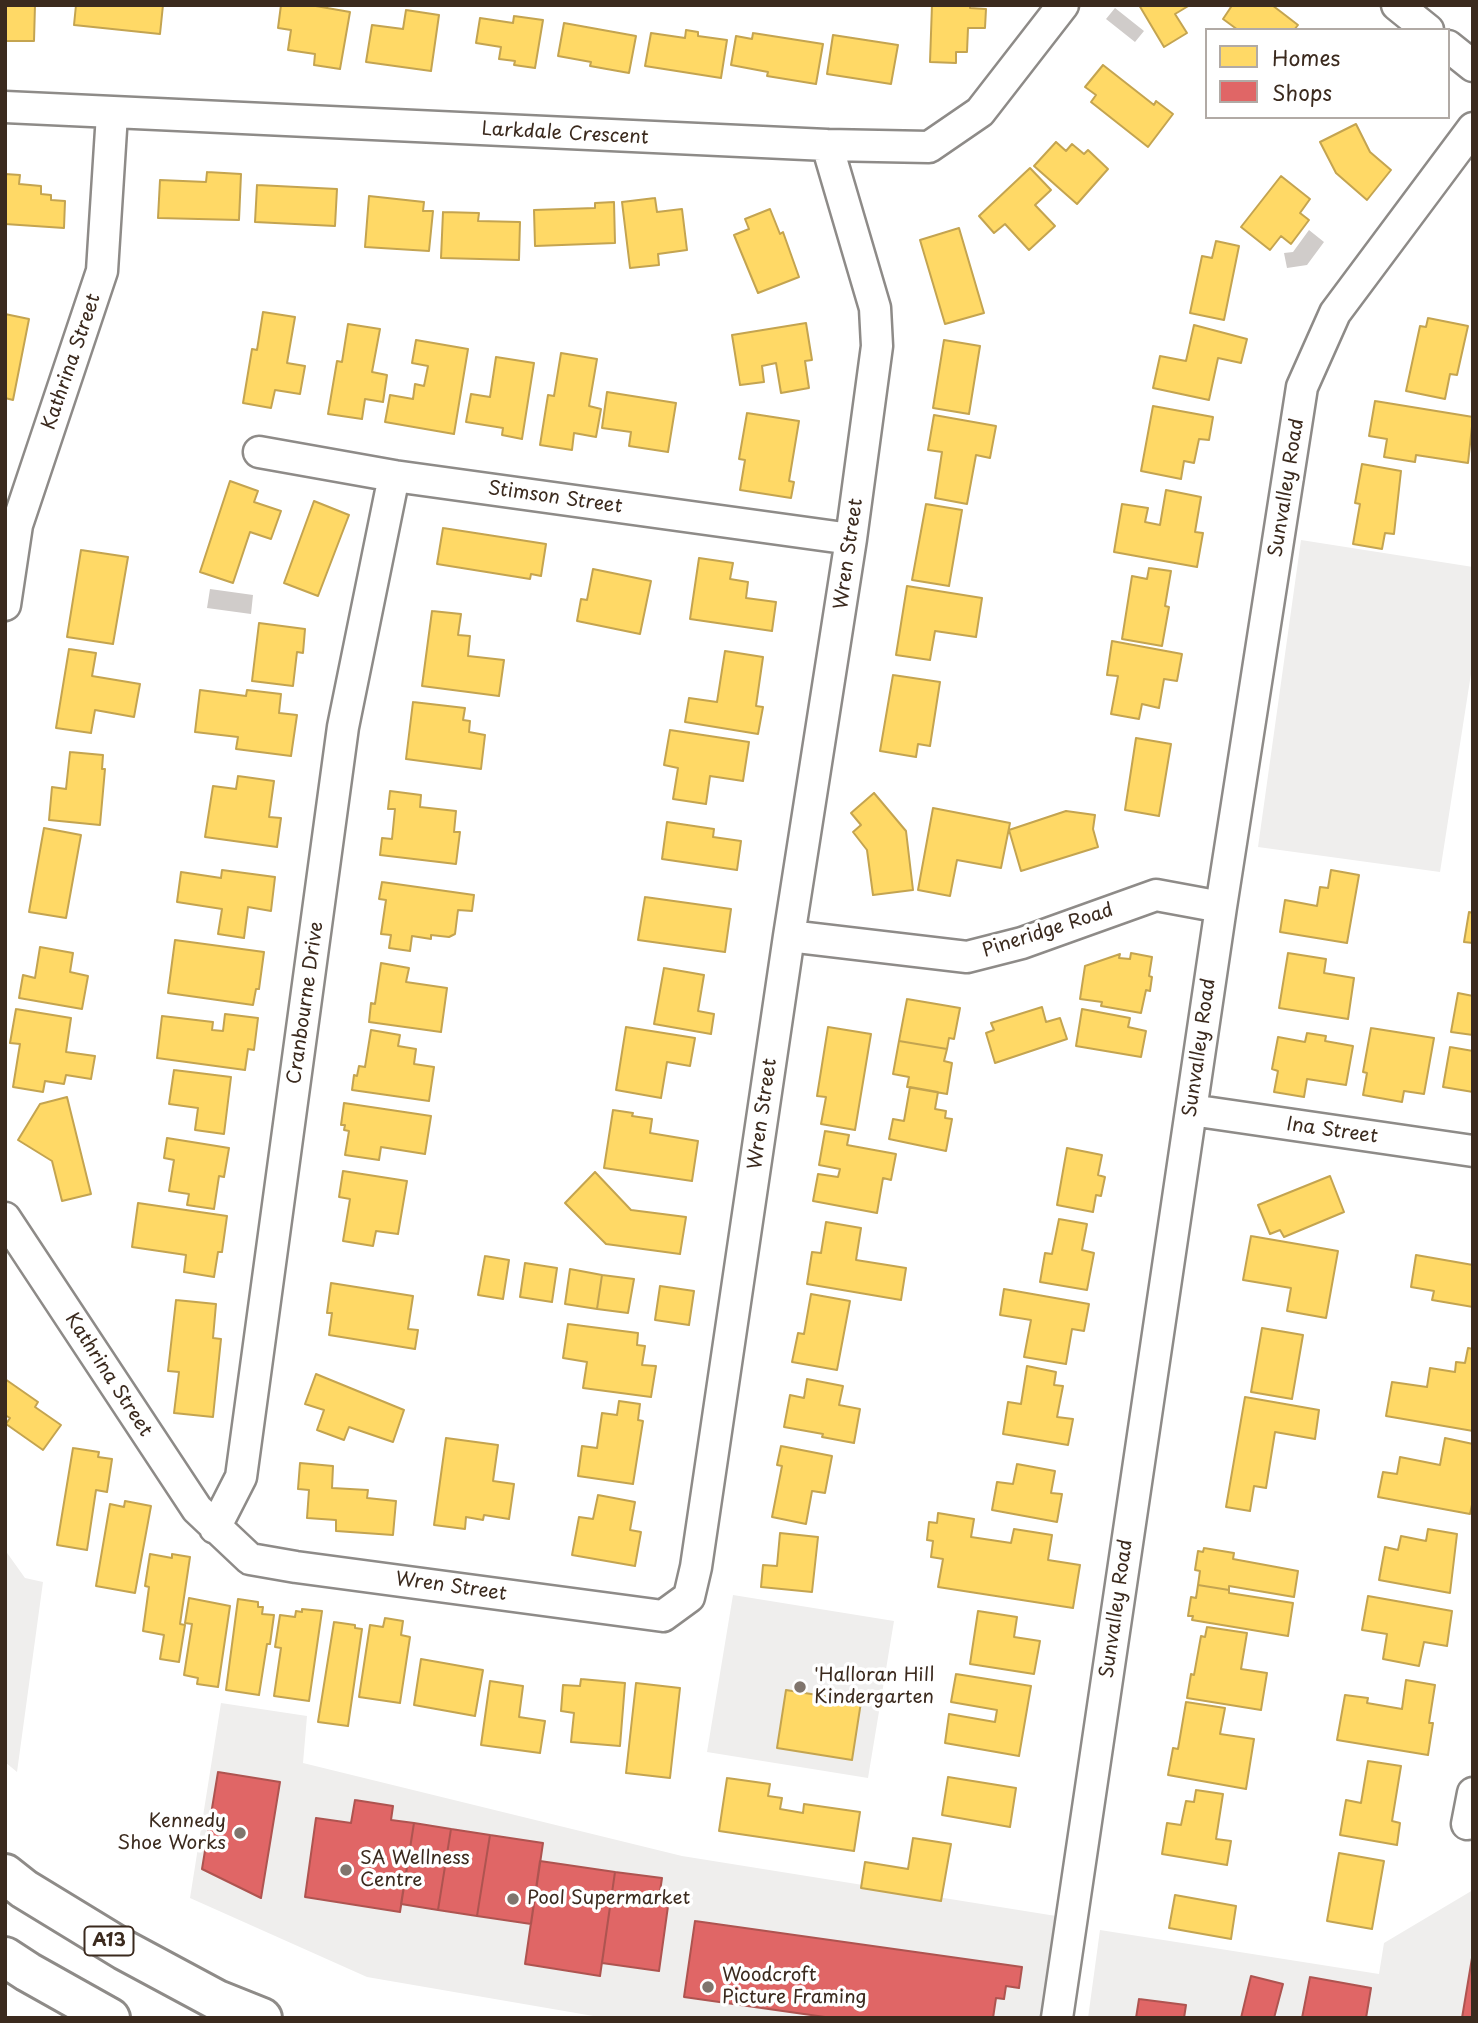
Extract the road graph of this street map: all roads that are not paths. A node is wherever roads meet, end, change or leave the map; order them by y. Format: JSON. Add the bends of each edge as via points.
{"nodes":[{"id":1,"x":1063,"y":5,"type":"edge"},
{"id":2,"x":1397,"y":5,"type":"edge"},
{"id":3,"x":1426,"y":28,"type":"edge"},
{"id":4,"x":1450,"y":48,"type":"edge"},
{"id":5,"x":1473,"y":66,"type":"edge"},
{"id":6,"x":5,"y":107,"type":"edge"},
{"id":7,"x":112,"y":114,"type":"junction"},
{"id":8,"x":1473,"y":128,"type":"edge"},
{"id":9,"x":827,"y":145,"type":"junction"},
{"id":10,"x":259,"y":452,"type":"dead end"},
{"id":11,"x":19,"y":471,"type":"edge"},
{"id":12,"x":394,"y":475,"type":"junction"},
{"id":13,"x":851,"y":539,"type":"junction"},
{"id":14,"x":5,"y":605,"type":"edge"},
{"id":15,"x":1221,"y":908,"type":"junction"},
{"id":16,"x":789,"y":936,"type":"junction"},
{"id":17,"x":1191,"y":1110,"type":"junction"},
{"id":18,"x":1473,"y":1152,"type":"edge"},
{"id":19,"x":5,"y":1218,"type":"edge"},
{"id":20,"x":215,"y":1528,"type":"junction"},
{"id":21,"x":1473,"y":1793,"type":"edge"},
{"id":22,"x":1467,"y":1824,"type":"dead end"},
{"id":23,"x":5,"y":1874,"type":"edge"},
{"id":24,"x":5,"y":1957,"type":"edge"},
{"id":25,"x":110,"y":2018,"type":"edge"},
{"id":26,"x":262,"y":2018,"type":"edge"},
{"id":27,"x":1057,"y":2018,"type":"edge"}],
"edges":[{"from":1,"to":9,"type":"street","name":"Larkdale Crescent","via":[[980,112],[929,147]]},
{"from":2,"to":3,"type":"street"},
{"from":4,"to":5,"type":"street"},
{"from":6,"to":7,"type":"street","name":"Larkdale Crescent"},
{"from":7,"to":9,"type":"street","name":"Larkdale Crescent"},
{"from":7,"to":11,"type":"street","name":"Kathrina Street","via":[[102,271],[64,388]]},
{"from":8,"to":15,"type":"street","name":"Sunvalley Road","via":[[1335,313],[1303,387]]},
{"from":9,"to":13,"type":"street","name":"Wren Street","via":[[875,308],[877,346]]},
{"from":10,"to":12,"type":"street","name":"Stimson Street"},
{"from":11,"to":14,"type":"street","name":"Kathrina Street","via":[[17,525]]},
{"from":12,"to":13,"type":"street","name":"Stimson Street"},
{"from":12,"to":20,"type":"street","name":"Cranbourne Drive","via":[[343,727],[241,1477]]},
{"from":13,"to":16,"type":"street","name":"Wren Street"},
{"from":15,"to":16,"type":"street","name":"Pineridge Road","via":[[1156,895],[1022,943],[967,957]]},
{"from":15,"to":17,"type":"street","name":"Sunvalley Road"},
{"from":16,"to":20,"type":"street","name":"Wren Street","via":[[689,1597],[663,1616],[296,1567],[250,1559]]},
{"from":17,"to":18,"type":"street","name":"Ina Street"},
{"from":17,"to":27,"type":"street","name":"Sunvalley Road"},
{"from":19,"to":20,"type":"street","name":"Kathrina Street","via":[[197,1509]]},
{"from":21,"to":22,"type":"street"},
{"from":23,"to":26,"type":"highway","number":"A13","via":[[124,1950]]},
{"from":24,"to":25,"type":"highway"}]}
